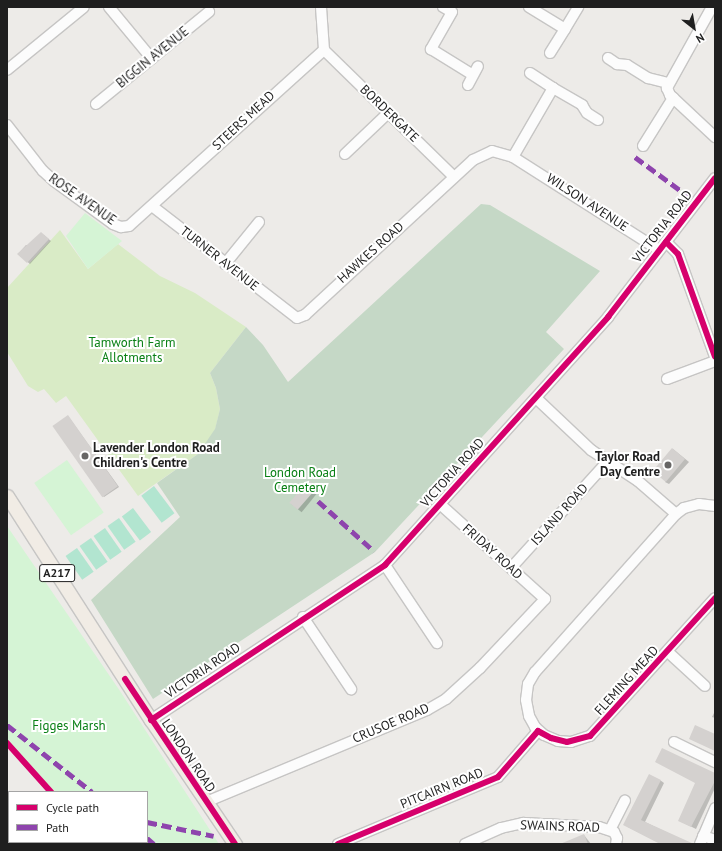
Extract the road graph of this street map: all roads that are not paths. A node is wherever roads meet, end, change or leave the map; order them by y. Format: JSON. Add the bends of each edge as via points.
{"nodes":[{"id":1,"x":84,"y":7,"type":"edge"},
{"id":2,"x":109,"y":7,"type":"edge"},
{"id":3,"x":321,"y":7,"type":"edge"},
{"id":4,"x":443,"y":7,"type":"edge"},
{"id":5,"x":530,"y":7,"type":"edge"},
{"id":6,"x":578,"y":7,"type":"edge"},
{"id":7,"x":712,"y":7,"type":"edge"},
{"id":8,"x":209,"y":12,"type":"dead end"},
{"id":9,"x":565,"y":29,"type":"junction"},
{"id":10,"x":324,"y":50,"type":"junction"},
{"id":11,"x":550,"y":53,"type":"dead end"},
{"id":12,"x":608,"y":58,"type":"dead end"},
{"id":13,"x":152,"y":59,"type":"junction"},
{"id":14,"x":7,"y":70,"type":"edge"},
{"id":15,"x":530,"y":72,"type":"dead end"},
{"id":16,"x":668,"y":83,"type":"junction"},
{"id":17,"x":468,"y":85,"type":"dead end"},
{"id":18,"x":553,"y":88,"type":"junction"},
{"id":19,"x":673,"y":98,"type":"junction"},
{"id":20,"x":96,"y":104,"type":"dead end"},
{"id":21,"x":388,"y":113,"type":"junction"},
{"id":22,"x":598,"y":120,"type":"dead end"},
{"id":23,"x":7,"y":125,"type":"edge"},
{"id":24,"x":715,"y":137,"type":"edge"},
{"id":25,"x":643,"y":146,"type":"dead end"},
{"id":26,"x":345,"y":154,"type":"dead end"},
{"id":27,"x":513,"y":157,"type":"junction"},
{"id":28,"x":454,"y":177,"type":"junction"},
{"id":29,"x":715,"y":178,"type":"edge"},
{"id":30,"x":152,"y":206,"type":"junction"},
{"id":31,"x":259,"y":222,"type":"dead end"},
{"id":32,"x":133,"y":223,"type":"joint"},
{"id":33,"x":666,"y":242,"type":"junction"},
{"id":34,"x":659,"y":250,"type":"junction"},
{"id":35,"x":225,"y":264,"type":"junction"},
{"id":36,"x":286,"y":311,"type":"joint"},
{"id":37,"x":715,"y":357,"type":"edge"},
{"id":38,"x":715,"y":361,"type":"edge"},
{"id":39,"x":667,"y":379,"type":"dead end"},
{"id":40,"x":536,"y":398,"type":"junction"},
{"id":41,"x":608,"y":461,"type":"junction"},
{"id":42,"x":7,"y":496,"type":"edge"},
{"id":43,"x":440,"y":504,"type":"junction"},
{"id":44,"x":715,"y":506,"type":"edge"},
{"id":45,"x":676,"y":514,"type":"junction"},
{"id":46,"x":385,"y":565,"type":"junction"},
{"id":47,"x":511,"y":568,"type":"junction"},
{"id":48,"x":715,"y":598,"type":"edge"},
{"id":49,"x":545,"y":599,"type":"joint"},
{"id":50,"x":304,"y":617,"type":"junction"},
{"id":51,"x":437,"y":643,"type":"dead end"},
{"id":52,"x":668,"y":652,"type":"junction"},
{"id":53,"x":705,"y":686,"type":"dead end"},
{"id":54,"x":351,"y":689,"type":"dead end"},
{"id":55,"x":151,"y":720,"type":"junction"},
{"id":56,"x":538,"y":731,"type":"junction"},
{"id":57,"x":674,"y":742,"type":"dead end"},
{"id":58,"x":715,"y":762,"type":"edge"},
{"id":59,"x":625,"y":801,"type":"dead end"},
{"id":60,"x":206,"y":802,"type":"junction"},
{"id":61,"x":715,"y":808,"type":"edge"},
{"id":62,"x":610,"y":830,"type":"junction"},
{"id":63,"x":701,"y":840,"type":"edge"},
{"id":64,"x":715,"y":840,"type":"edge"},
{"id":65,"x":234,"y":844,"type":"edge"},
{"id":66,"x":338,"y":844,"type":"edge"},
{"id":67,"x":465,"y":844,"type":"edge"},
{"id":68,"x":616,"y":844,"type":"edge"}],
"edges":[{"from":1,"to":14,"type":"street"},
{"from":2,"to":13,"type":"street"},
{"from":3,"to":10,"type":"street"},
{"from":4,"to":17,"type":"street","via":[[456,15],[428,53],[476,70]]},
{"from":5,"to":9,"type":"street"},
{"from":6,"to":9,"type":"street"},
{"from":7,"to":16,"type":"street"},
{"from":8,"to":13,"type":"street","name":"BIGGIN AVENUE"},
{"from":9,"to":11,"type":"street"},
{"from":10,"to":21,"type":"street","name":"BORDERGATE"},
{"from":10,"to":30,"type":"street","name":"STEERS MEAD"},
{"from":12,"to":16,"type":"street","via":[[617,64],[627,65],[648,78]]},
{"from":13,"to":20,"type":"street","name":"BIGGIN AVENUE"},
{"from":15,"to":18,"type":"street"},
{"from":16,"to":19,"type":"street","via":[[668,91]]},
{"from":18,"to":22,"type":"street","via":[[582,105],[586,112]]},
{"from":18,"to":27,"type":"street"},
{"from":19,"to":24,"type":"street"},
{"from":19,"to":25,"type":"street"},
{"from":21,"to":26,"type":"street"},
{"from":21,"to":28,"type":"street","name":"BORDERGATE"},
{"from":23,"to":32,"type":"street","name":"ROSE AVENUE","via":[[42,171],[54,181],[113,224],[121,227]]},
{"from":27,"to":28,"type":"street","name":"WILSON AVENUE","via":[[501,151],[486,152]]},
{"from":27,"to":34,"type":"street","name":"WILSON AVENUE"},
{"from":28,"to":36,"type":"street","name":"HAWKES ROAD","via":[[305,315],[294,318]]},
{"from":29,"to":33,"type":"street","name":"VICTORIA ROAD"},
{"from":30,"to":32,"type":"street","name":"STEERS MEAD"},
{"from":30,"to":35,"type":"street","name":"TURNER AVENUE"},
{"from":31,"to":35,"type":"street"},
{"from":33,"to":34,"type":"street","name":"VICTORIA ROAD"},
{"from":33,"to":37,"type":"street","via":[[678,254]]},
{"from":34,"to":40,"type":"street","name":"VICTORIA ROAD","via":[[608,317]]},
{"from":35,"to":36,"type":"street","name":"TURNER AVENUE"},
{"from":38,"to":39,"type":"street"},
{"from":40,"to":41,"type":"street","via":[[591,450]]},
{"from":40,"to":43,"type":"street","name":"VICTORIA ROAD"},
{"from":41,"to":45,"type":"street","via":[[638,480]]},
{"from":41,"to":47,"type":"street","name":"ISLAND ROAD"},
{"from":42,"to":55,"type":"main road","name":"LONDON ROAD","number":"A217"},
{"from":43,"to":46,"type":"street","name":"VICTORIA ROAD"},
{"from":43,"to":47,"type":"street","name":"FRIDAY ROAD"},
{"from":44,"to":45,"type":"street","via":[[699,504],[684,508]]},
{"from":45,"to":56,"type":"street","via":[[530,680],[526,692],[526,708]]},
{"from":46,"to":50,"type":"street","name":"VICTORIA ROAD"},
{"from":46,"to":51,"type":"street"},
{"from":47,"to":49,"type":"street","name":"FRIDAY ROAD"},
{"from":48,"to":52,"type":"street","name":"FLEMING MEAD"},
{"from":49,"to":60,"type":"street","name":"CRUSOE ROAD","via":[[446,699],[427,710]]},
{"from":50,"to":54,"type":"street"},
{"from":50,"to":55,"type":"street","name":"VICTORIA ROAD"},
{"from":52,"to":53,"type":"street"},
{"from":52,"to":56,"type":"street","name":"FLEMING MEAD","via":[[590,736],[567,742]]},
{"from":55,"to":60,"type":"main road","name":"LONDON ROAD","number":"A217"},
{"from":56,"to":66,"type":"street","name":"PITCAIRN ROAD","via":[[498,777]]},
{"from":57,"to":58,"type":"street"},
{"from":59,"to":62,"type":"street","name":"SWAINS ROAD"},
{"from":60,"to":65,"type":"main road","name":"LONDON ROAD","number":"A217"},
{"from":61,"to":63,"type":"street"},
{"from":62,"to":67,"type":"street","name":"SWAINS ROAD","via":[[599,827],[523,824],[501,828]]},
{"from":62,"to":68,"type":"street","name":"SWAINS ROAD","via":[[617,838]]},
{"from":63,"to":64,"type":"street"}]}
